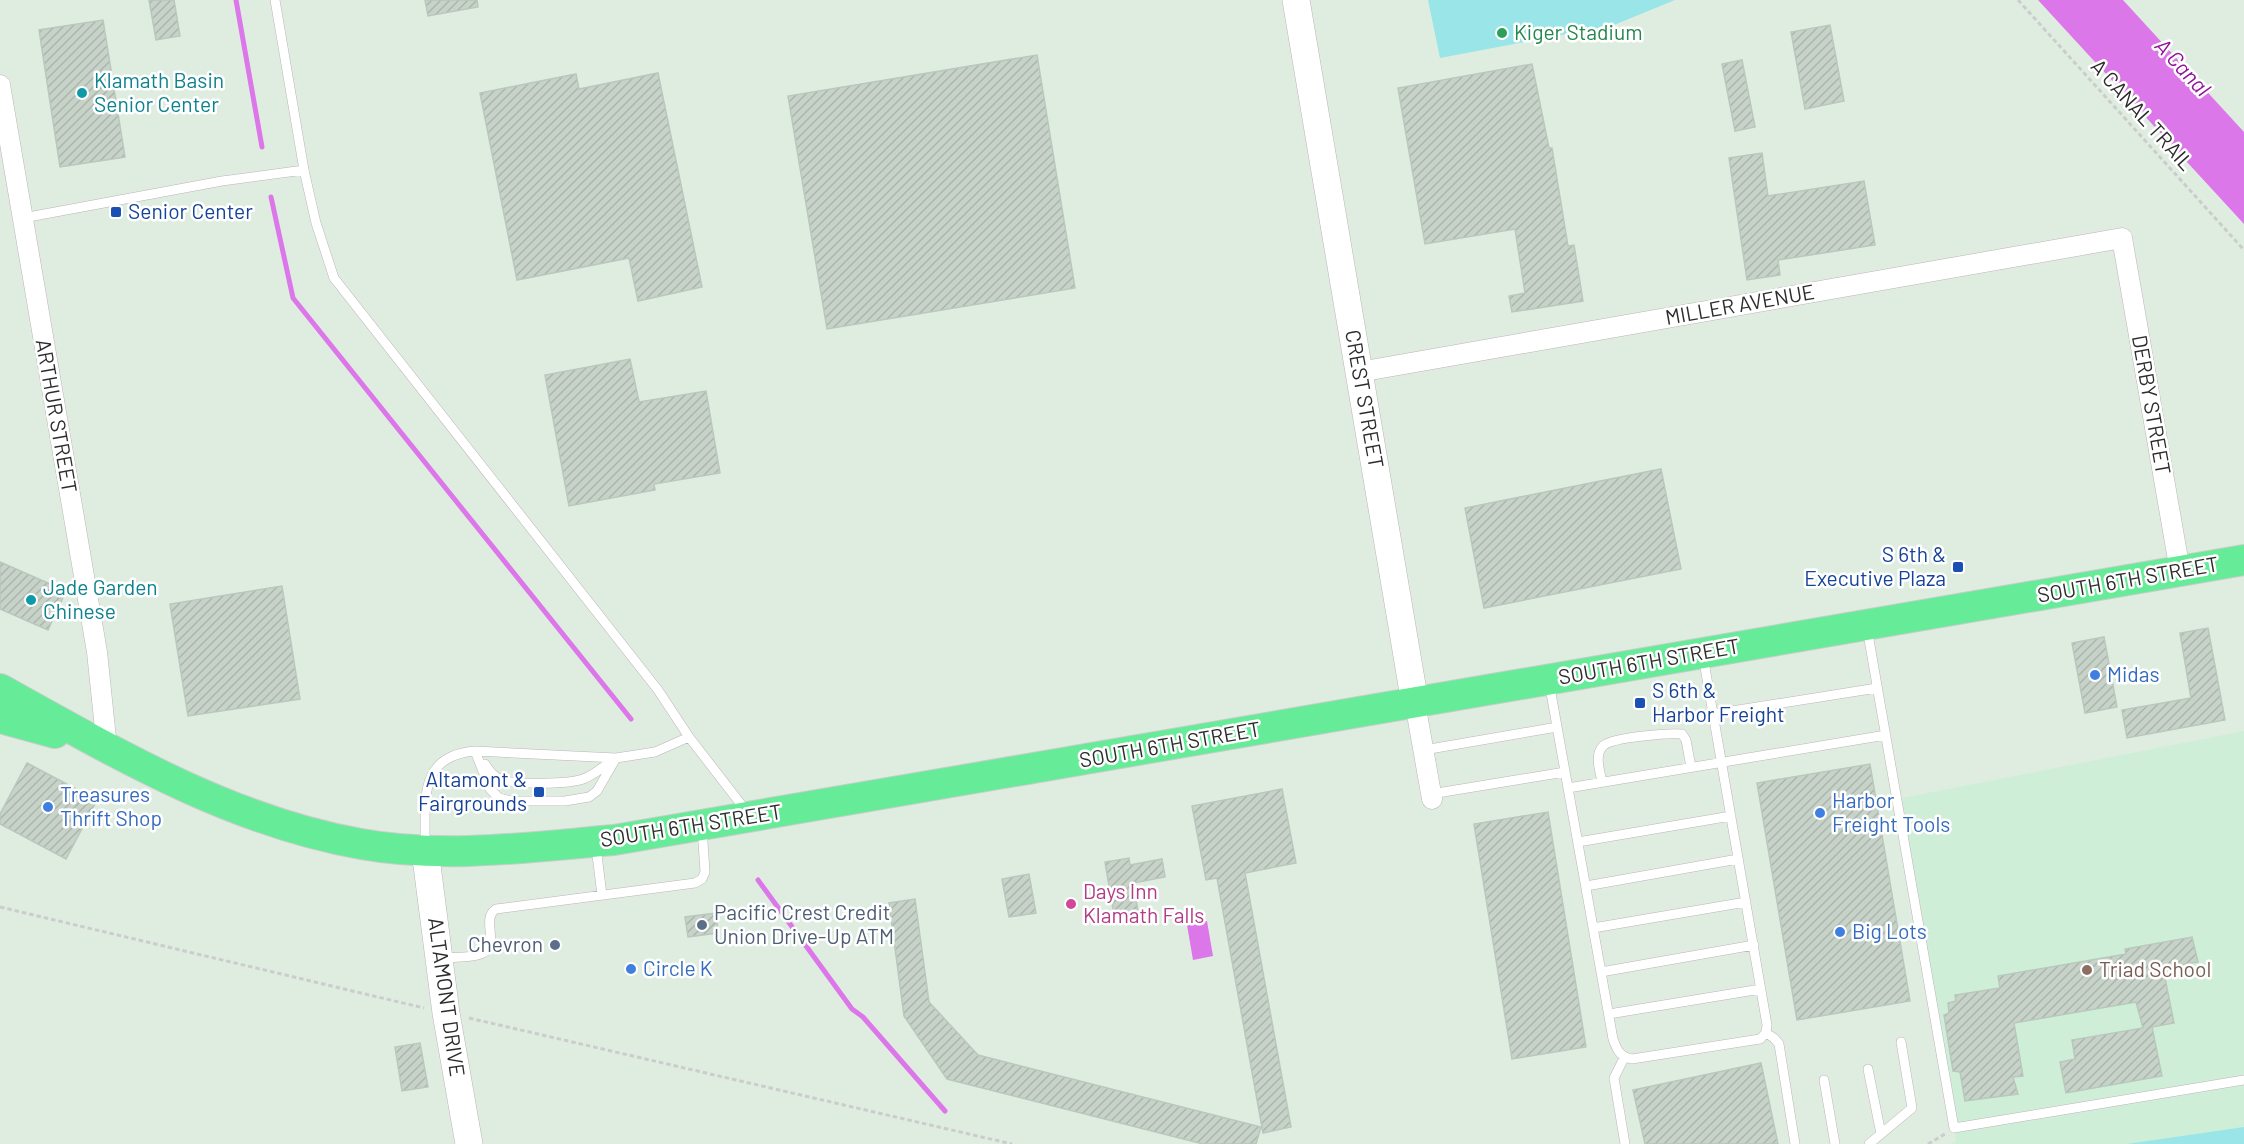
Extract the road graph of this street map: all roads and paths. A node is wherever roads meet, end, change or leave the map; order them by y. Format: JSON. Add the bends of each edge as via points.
{"nodes":[{"id":1,"x":275,"y":0,"type":"edge"},
{"id":2,"x":1296,"y":0,"type":"edge"},
{"id":3,"x":2018,"y":0,"type":"edge"},
{"id":4,"x":0,"y":85,"type":"edge"},
{"id":5,"x":304,"y":170,"type":"junction"},
{"id":6,"x":22,"y":218,"type":"junction"},
{"id":7,"x":2122,"y":238,"type":"joint"},
{"id":8,"x":2244,"y":250,"type":"edge"},
{"id":9,"x":1359,"y":372,"type":"junction"},
{"id":10,"x":2244,"y":560,"type":"edge"},
{"id":11,"x":2180,"y":571,"type":"junction"},
{"id":12,"x":1866,"y":625,"type":"junction"},
{"id":13,"x":1702,"y":653,"type":"junction"},
{"id":14,"x":1549,"y":680,"type":"junction"},
{"id":15,"x":1877,"y":688,"type":"junction"},
{"id":16,"x":0,"y":689,"type":"edge"},
{"id":17,"x":1415,"y":703,"type":"junction"},
{"id":18,"x":1713,"y":714,"type":"junction"},
{"id":19,"x":0,"y":718,"type":"edge"},
{"id":20,"x":1557,"y":727,"type":"junction"},
{"id":21,"x":1886,"y":735,"type":"junction"},
{"id":22,"x":689,"y":737,"type":"junction"},
{"id":23,"x":107,"y":748,"type":"junction"},
{"id":24,"x":476,"y":750,"type":"junction"},
{"id":25,"x":1424,"y":750,"type":"junction"},
{"id":26,"x":616,"y":758,"type":"junction"},
{"id":27,"x":1721,"y":762,"type":"junction"},
{"id":28,"x":1691,"y":767,"type":"junction"},
{"id":29,"x":1565,"y":772,"type":"junction"},
{"id":30,"x":1602,"y":782,"type":"junction"},
{"id":31,"x":1568,"y":788,"type":"junction"},
{"id":32,"x":1432,"y":796,"type":"joint"},
{"id":33,"x":1731,"y":816,"type":"junction"},
{"id":34,"x":751,"y":817,"type":"junction"},
{"id":35,"x":702,"y":825,"type":"junction"},
{"id":36,"x":595,"y":841,"type":"junction"},
{"id":37,"x":1578,"y":842,"type":"junction"},
{"id":38,"x":425,"y":850,"type":"junction"},
{"id":39,"x":1738,"y":859,"type":"junction"},
{"id":40,"x":1586,"y":886,"type":"junction"},
{"id":41,"x":602,"y":895,"type":"junction"},
{"id":42,"x":1746,"y":902,"type":"junction"},
{"id":43,"x":0,"y":907,"type":"edge"},
{"id":44,"x":1593,"y":928,"type":"junction"},
{"id":45,"x":1754,"y":945,"type":"junction"},
{"id":46,"x":439,"y":958,"type":"junction"},
{"id":47,"x":1601,"y":972,"type":"junction"},
{"id":48,"x":1761,"y":989,"type":"junction"},
{"id":49,"x":446,"y":1013,"type":"junction"},
{"id":50,"x":1609,"y":1014,"type":"junction"},
{"id":51,"x":1766,"y":1033,"type":"junction"},
{"id":52,"x":1901,"y":1042,"type":"dead end"},
{"id":53,"x":1624,"y":1058,"type":"junction"},
{"id":54,"x":1868,"y":1069,"type":"dead end"},
{"id":55,"x":1824,"y":1080,"type":"dead end"},
{"id":56,"x":2244,"y":1080,"type":"edge"},
{"id":57,"x":1954,"y":1128,"type":"junction"},
{"id":58,"x":1881,"y":1134,"type":"junction"},
{"id":59,"x":470,"y":1144,"type":"edge"},
{"id":60,"x":1012,"y":1144,"type":"edge"},
{"id":61,"x":1625,"y":1144,"type":"edge"},
{"id":62,"x":1795,"y":1144,"type":"edge"},
{"id":63,"x":1835,"y":1144,"type":"edge"},
{"id":64,"x":1869,"y":1144,"type":"edge"},
{"id":65,"x":1928,"y":1144,"type":"edge"}],
"edges":[{"from":1,"to":5,"type":"lane"},
{"from":2,"to":9,"type":"street","name":"CREST STREET"},
{"from":3,"to":8,"type":"path","name":"A CANAL TRAIL"},
{"from":4,"to":6,"type":"street","name":"ARTHUR STREET"},
{"from":5,"to":6,"type":"lane"},
{"from":5,"to":22,"type":"lane","via":[[334,278],[658,690]]},
{"from":6,"to":23,"type":"street","name":"ARTHUR STREET","via":[[97,652]]},
{"from":7,"to":9,"type":"street","name":"MILLER AVENUE"},
{"from":7,"to":11,"type":"street","name":"DERBY STREET"},
{"from":9,"to":17,"type":"street","name":"CREST STREET"},
{"from":10,"to":11,"type":"main road","name":"SOUTH 6TH STREET"},
{"from":11,"to":12,"type":"main road","name":"SOUTH 6TH STREET"},
{"from":12,"to":13,"type":"main road","name":"SOUTH 6TH STREET"},
{"from":12,"to":15,"type":"lane"},
{"from":13,"to":14,"type":"main road","name":"SOUTH 6TH STREET"},
{"from":13,"to":18,"type":"lane"},
{"from":14,"to":17,"type":"main road","name":"SOUTH 6TH STREET"},
{"from":14,"to":20,"type":"lane"},
{"from":15,"to":18,"type":"lane"},
{"from":15,"to":21,"type":"lane"},
{"from":16,"to":23,"type":"main road","name":"SOUTH 6TH STREET"},
{"from":17,"to":25,"type":"street","name":"CREST STREET"},
{"from":17,"to":34,"type":"main road","name":"SOUTH 6TH STREET"},
{"from":18,"to":27,"type":"lane"},
{"from":19,"to":23,"type":"main road","name":"SOUTH 6TH STREET"},
{"from":20,"to":25,"type":"lane"},
{"from":20,"to":29,"type":"lane"},
{"from":21,"to":27,"type":"lane"},
{"from":21,"to":57,"type":"lane"},
{"from":22,"to":26,"type":"lane","via":[[655,752]]},
{"from":22,"to":34,"type":"lane"},
{"from":23,"to":38,"type":"main road","name":"SOUTH 6TH STREET","via":[[207,797],[291,826],[361,844]]},
{"from":24,"to":26,"type":"lane"},
{"from":24,"to":26,"type":"lane","via":[[490,772],[500,780],[512,782],[580,780]]},
{"from":24,"to":26,"type":"lane","via":[[490,789],[500,798],[512,801],[589,797],[597,791]]},
{"from":24,"to":38,"type":"lane","via":[[458,752],[433,772],[426,786]]},
{"from":25,"to":32,"type":"street","name":"CREST STREET"},
{"from":27,"to":28,"type":"lane"},
{"from":27,"to":33,"type":"lane"},
{"from":28,"to":30,"type":"lane"},
{"from":28,"to":30,"type":"lane","via":[[1682,734],[1612,741],[1603,746],[1598,756]]},
{"from":29,"to":31,"type":"lane"},
{"from":29,"to":32,"type":"lane"},
{"from":30,"to":31,"type":"lane"},
{"from":31,"to":37,"type":"lane"},
{"from":33,"to":37,"type":"lane"},
{"from":33,"to":39,"type":"lane"},
{"from":34,"to":35,"type":"main road","name":"SOUTH 6TH STREET"},
{"from":35,"to":36,"type":"main road","name":"SOUTH 6TH STREET"},
{"from":35,"to":41,"type":"lane","via":[[702,879]]},
{"from":36,"to":38,"type":"main road","name":"SOUTH 6TH STREET","via":[[492,850]]},
{"from":36,"to":41,"type":"lane"},
{"from":37,"to":40,"type":"lane"},
{"from":38,"to":46,"type":"street","name":"ALTAMONT DRIVE"},
{"from":39,"to":40,"type":"lane"},
{"from":39,"to":42,"type":"lane"},
{"from":40,"to":44,"type":"lane"},
{"from":41,"to":46,"type":"lane","via":[[496,909],[489,917],[491,944],[487,951]]},
{"from":42,"to":44,"type":"lane"},
{"from":42,"to":45,"type":"lane"},
{"from":43,"to":49,"type":"path"},
{"from":44,"to":47,"type":"lane"},
{"from":45,"to":47,"type":"lane"},
{"from":45,"to":48,"type":"lane"},
{"from":46,"to":49,"type":"street","name":"ALTAMONT DRIVE"},
{"from":47,"to":50,"type":"lane"},
{"from":48,"to":50,"type":"lane"},
{"from":48,"to":51,"type":"lane"},
{"from":49,"to":59,"type":"street","name":"ALTAMONT DRIVE"},
{"from":49,"to":60,"type":"path"},
{"from":50,"to":53,"type":"lane","via":[[1617,1051]]},
{"from":51,"to":53,"type":"lane","via":[[1760,1039]]},
{"from":51,"to":62,"type":"lane","via":[[1779,1044]]},
{"from":52,"to":58,"type":"lane","via":[[1912,1108]]},
{"from":53,"to":61,"type":"lane","via":[[1614,1078]]},
{"from":54,"to":58,"type":"lane"},
{"from":55,"to":63,"type":"lane"},
{"from":56,"to":57,"type":"lane"},
{"from":57,"to":65,"type":"path"},
{"from":58,"to":64,"type":"lane"}]}
